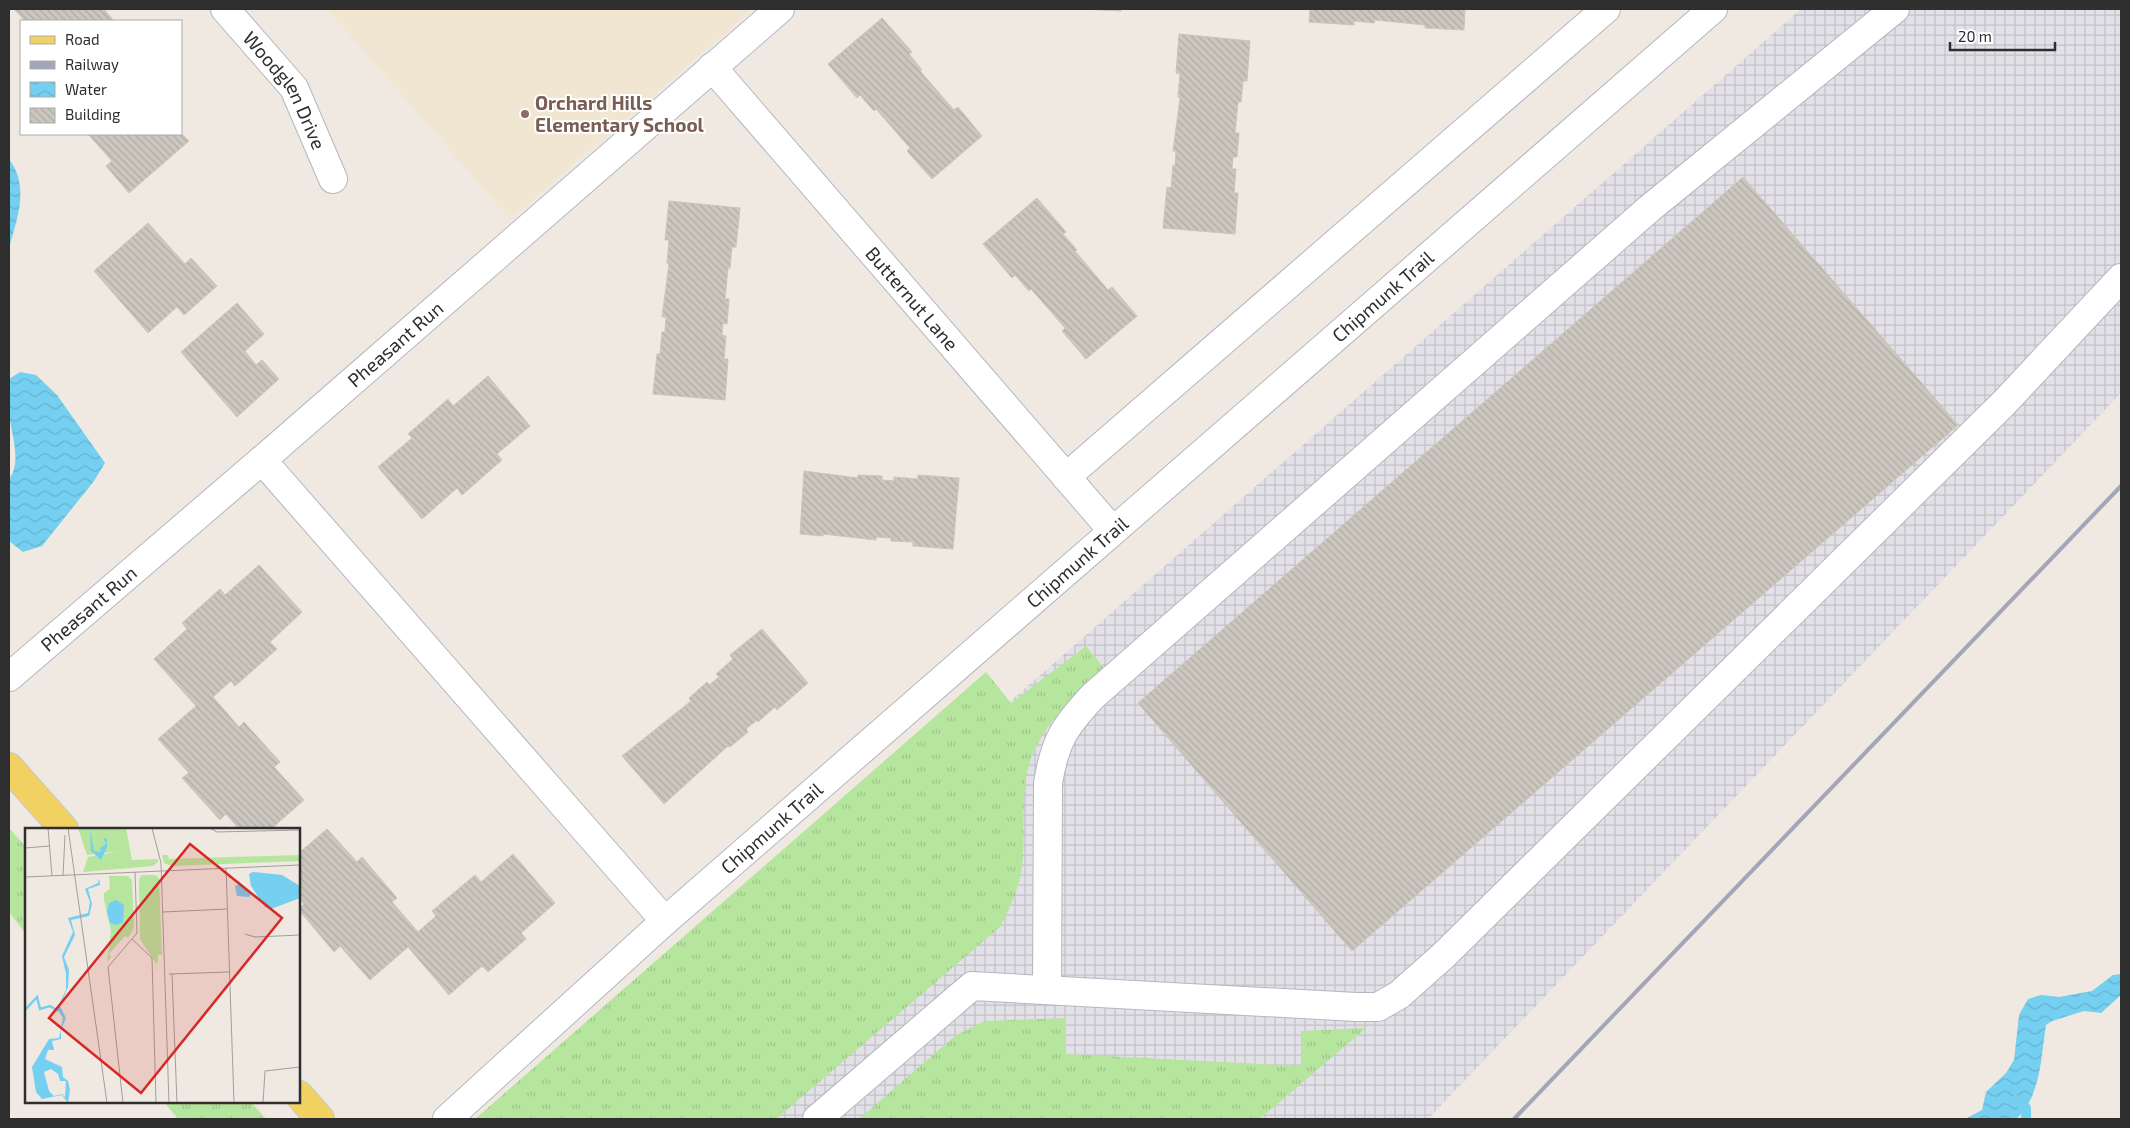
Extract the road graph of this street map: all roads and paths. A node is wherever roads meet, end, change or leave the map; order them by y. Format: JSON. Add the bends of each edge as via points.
{"nodes":[{"id":1,"x":225,"y":9,"type":"edge"},
{"id":2,"x":780,"y":9,"type":"edge"},
{"id":3,"x":1606,"y":9,"type":"edge"},
{"id":4,"x":1713,"y":9,"type":"edge"},
{"id":5,"x":1896,"y":9,"type":"edge"},
{"id":6,"x":712,"y":67,"type":"junction"},
{"id":7,"x":333,"y":179,"type":"dead end"},
{"id":8,"x":2121,"y":278,"type":"edge"},
{"id":9,"x":262,"y":460,"type":"junction"},
{"id":10,"x":1066,"y":477,"type":"junction"},
{"id":11,"x":1112,"y":530,"type":"junction"},
{"id":12,"x":9,"y":677,"type":"edge"},
{"id":13,"x":9,"y":767,"type":"edge"},
{"id":14,"x":63,"y":828,"type":"edge"},
{"id":15,"x":665,"y":921,"type":"junction"},
{"id":16,"x":1047,"y":990,"type":"junction"},
{"id":17,"x":300,"y":1096,"type":"edge"},
{"id":18,"x":320,"y":1119,"type":"edge"},
{"id":19,"x":447,"y":1119,"type":"edge"},
{"id":20,"x":817,"y":1119,"type":"edge"}],
"edges":[{"from":1,"to":7,"type":"street","name":"Woodglen Drive","via":[[294,88]]},
{"from":2,"to":6,"type":"street","name":"Pheasant Run"},
{"from":3,"to":10,"type":"street"},
{"from":4,"to":11,"type":"street","name":"Chipmunk Trail"},
{"from":5,"to":16,"type":"street","via":[[1650,208],[1069,721],[1053,752],[1048,783]]},
{"from":6,"to":9,"type":"street","name":"Pheasant Run"},
{"from":6,"to":10,"type":"street","name":"Butternut Lane"},
{"from":8,"to":16,"type":"street","via":[[1997,410],[1444,955],[1399,995],[1378,1007],[1356,1007]]},
{"from":9,"to":12,"type":"street","name":"Pheasant Run"},
{"from":9,"to":15,"type":"street"},
{"from":10,"to":11,"type":"street","name":"Butternut Lane"},
{"from":11,"to":15,"type":"street","name":"Chipmunk Trail"},
{"from":13,"to":14,"type":"main road"},
{"from":15,"to":19,"type":"street","name":"Chipmunk Trail"},
{"from":16,"to":20,"type":"street","via":[[972,986]]},
{"from":17,"to":18,"type":"main road"}]}
